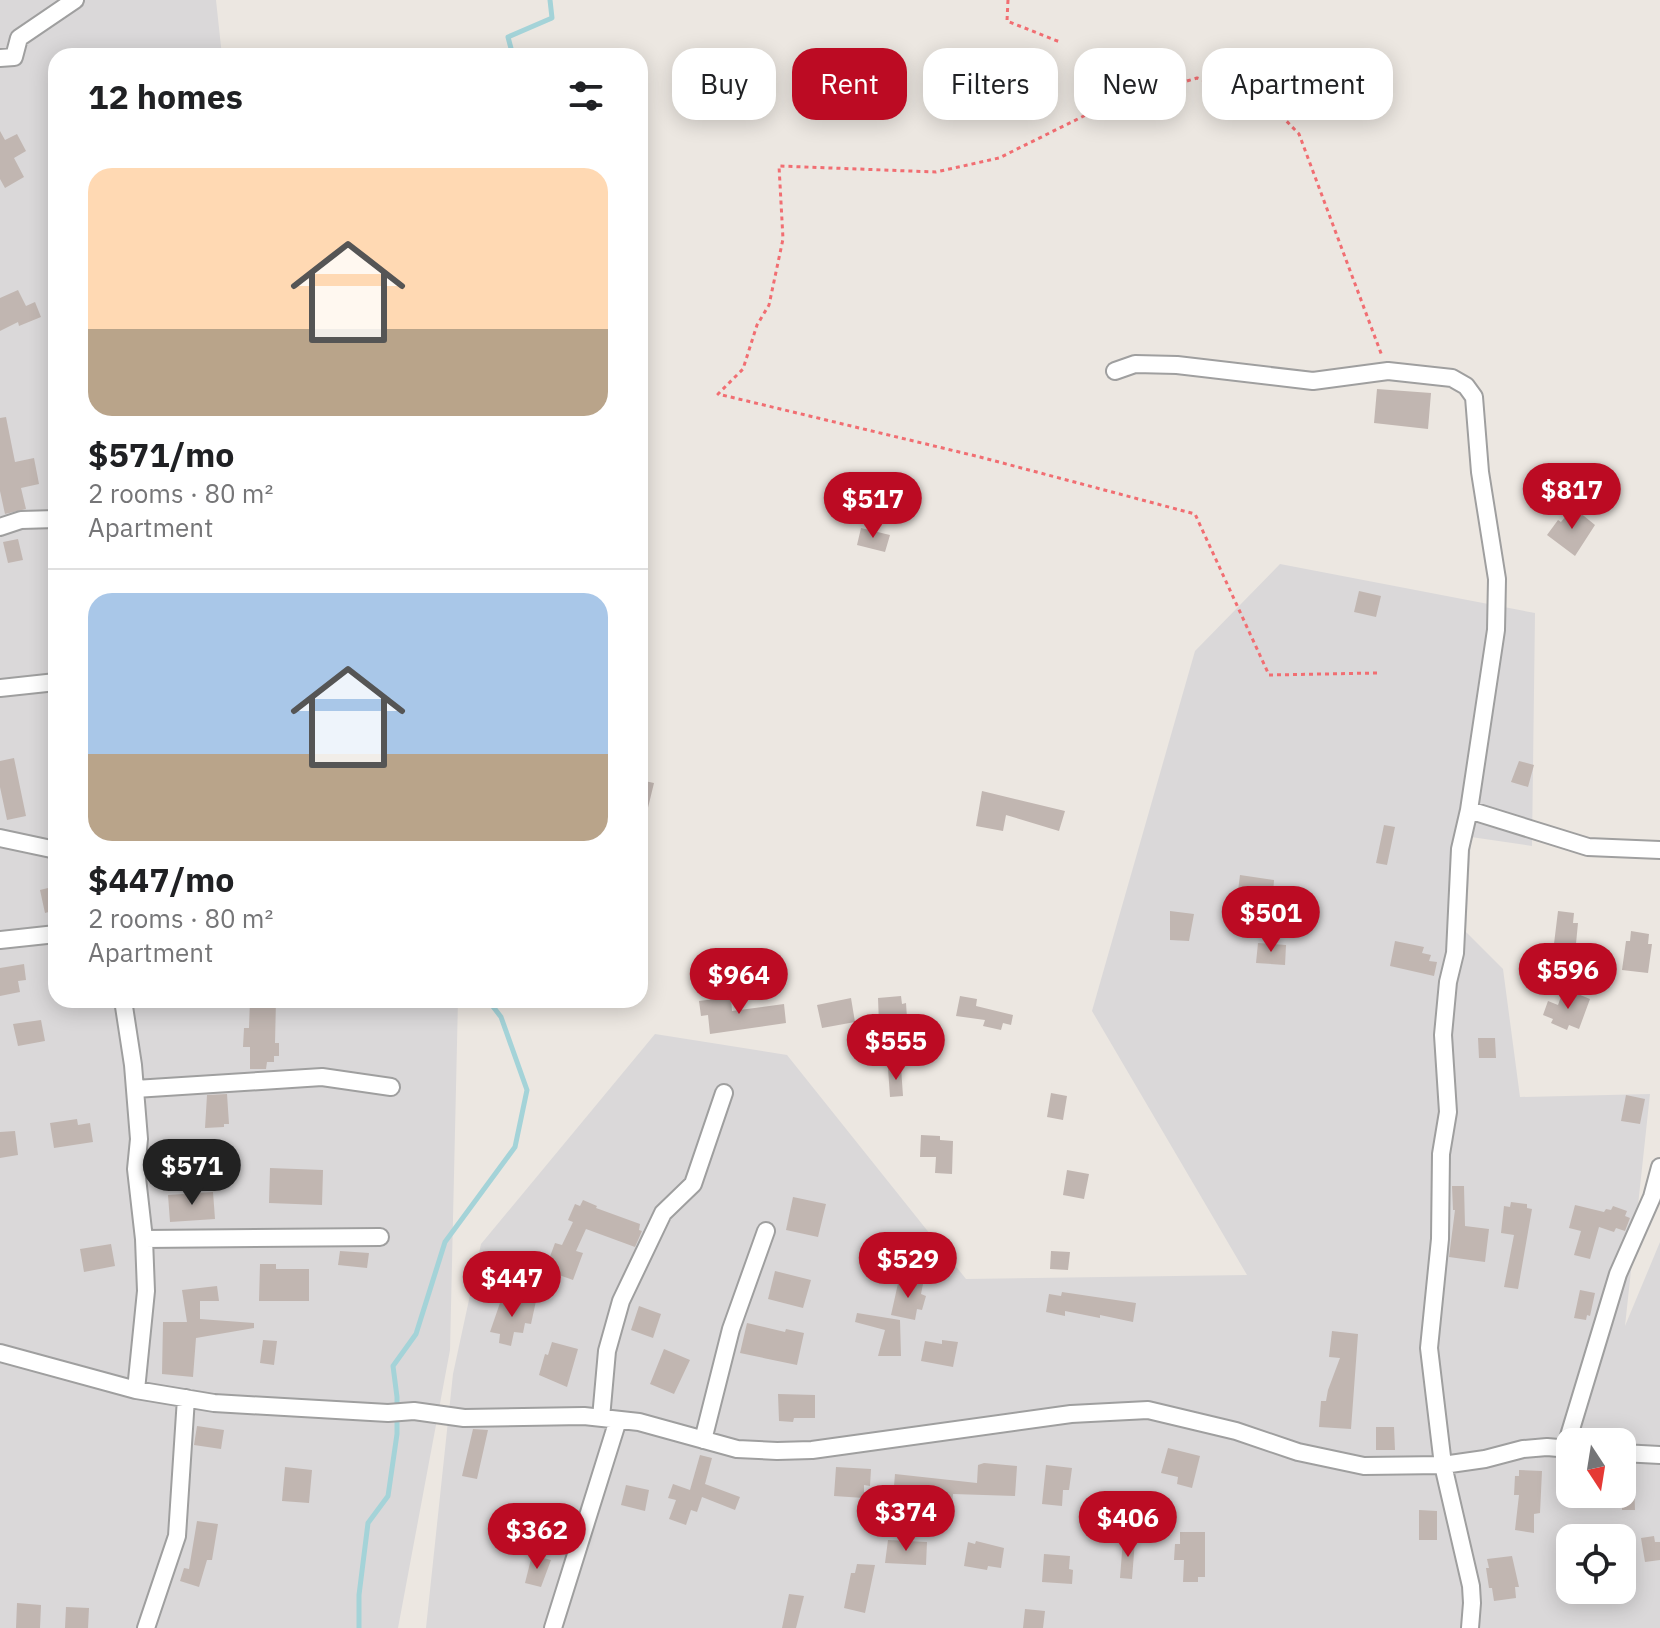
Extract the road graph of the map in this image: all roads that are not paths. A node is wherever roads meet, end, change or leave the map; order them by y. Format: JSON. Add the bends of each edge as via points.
{"nodes":[{"id":1,"x":75,"y":0,"type":"edge"},
{"id":2,"x":0,"y":58,"type":"edge"},
{"id":3,"x":1115,"y":371,"type":"dead end"},
{"id":4,"x":48,"y":519,"type":"edge"},
{"id":5,"x":0,"y":527,"type":"edge"},
{"id":6,"x":48,"y":683,"type":"edge"},
{"id":7,"x":0,"y":688,"type":"edge"},
{"id":8,"x":1469,"y":810,"type":"junction"},
{"id":9,"x":0,"y":838,"type":"edge"},
{"id":10,"x":48,"y":848,"type":"edge"},
{"id":11,"x":1660,"y":850,"type":"edge"},
{"id":12,"x":48,"y":935,"type":"edge"},
{"id":13,"x":0,"y":940,"type":"edge"},
{"id":14,"x":124,"y":1008,"type":"edge"},
{"id":15,"x":391,"y":1087,"type":"dead end"},
{"id":16,"x":135,"y":1089,"type":"junction"},
{"id":17,"x":724,"y":1093,"type":"dead end"},
{"id":18,"x":1660,"y":1167,"type":"edge"},
{"id":19,"x":766,"y":1231,"type":"dead end"},
{"id":20,"x":380,"y":1237,"type":"dead end"},
{"id":21,"x":144,"y":1239,"type":"junction"},
{"id":22,"x":0,"y":1353,"type":"edge"},
{"id":23,"x":136,"y":1390,"type":"junction"},
{"id":24,"x":186,"y":1398,"type":"junction"},
{"id":25,"x":609,"y":1419,"type":"junction"},
{"id":26,"x":1574,"y":1428,"type":"edge"},
{"id":27,"x":703,"y":1440,"type":"junction"},
{"id":28,"x":1556,"y":1449,"type":"edge"},
{"id":29,"x":1636,"y":1454,"type":"edge"},
{"id":30,"x":1660,"y":1455,"type":"edge"},
{"id":31,"x":1443,"y":1465,"type":"junction"},
{"id":32,"x":146,"y":1628,"type":"edge"},
{"id":33,"x":553,"y":1628,"type":"edge"},
{"id":34,"x":1470,"y":1628,"type":"edge"}],
"edges":[{"from":1,"to":2,"type":"street","via":[[19,38],[14,57]]},
{"from":3,"to":8,"type":"street","via":[[1135,364],[1177,365],[1313,381],[1388,371],[1452,378],[1466,386],[1474,397],[1497,579],[1496,630]]},
{"from":4,"to":5,"type":"street"},
{"from":6,"to":7,"type":"street"},
{"from":8,"to":11,"type":"street","via":[[1588,847]]},
{"from":8,"to":31,"type":"street","via":[[1460,849],[1455,953],[1443,1035],[1448,1112],[1429,1348]]},
{"from":9,"to":10,"type":"street"},
{"from":12,"to":13,"type":"street"},
{"from":14,"to":16,"type":"street"},
{"from":15,"to":16,"type":"street","via":[[322,1077]]},
{"from":16,"to":21,"type":"street"},
{"from":17,"to":25,"type":"street","via":[[693,1184],[663,1213],[621,1301],[607,1351]]},
{"from":18,"to":26,"type":"street","via":[[1618,1274]]},
{"from":19,"to":27,"type":"street","via":[[731,1329]]},
{"from":20,"to":21,"type":"street"},
{"from":21,"to":23,"type":"street","via":[[146,1291]]},
{"from":22,"to":23,"type":"street"},
{"from":23,"to":24,"type":"street"},
{"from":24,"to":25,"type":"street","via":[[464,1418]]},
{"from":24,"to":32,"type":"street","via":[[177,1536]]},
{"from":25,"to":27,"type":"street"},
{"from":25,"to":33,"type":"street"},
{"from":27,"to":31,"type":"street","via":[[737,1449],[812,1450],[1043,1418],[1148,1410],[1364,1466]]},
{"from":28,"to":31,"type":"street","via":[[1523,1449]]},
{"from":29,"to":30,"type":"street"},
{"from":31,"to":34,"type":"street","via":[[1471,1586]]}]}
